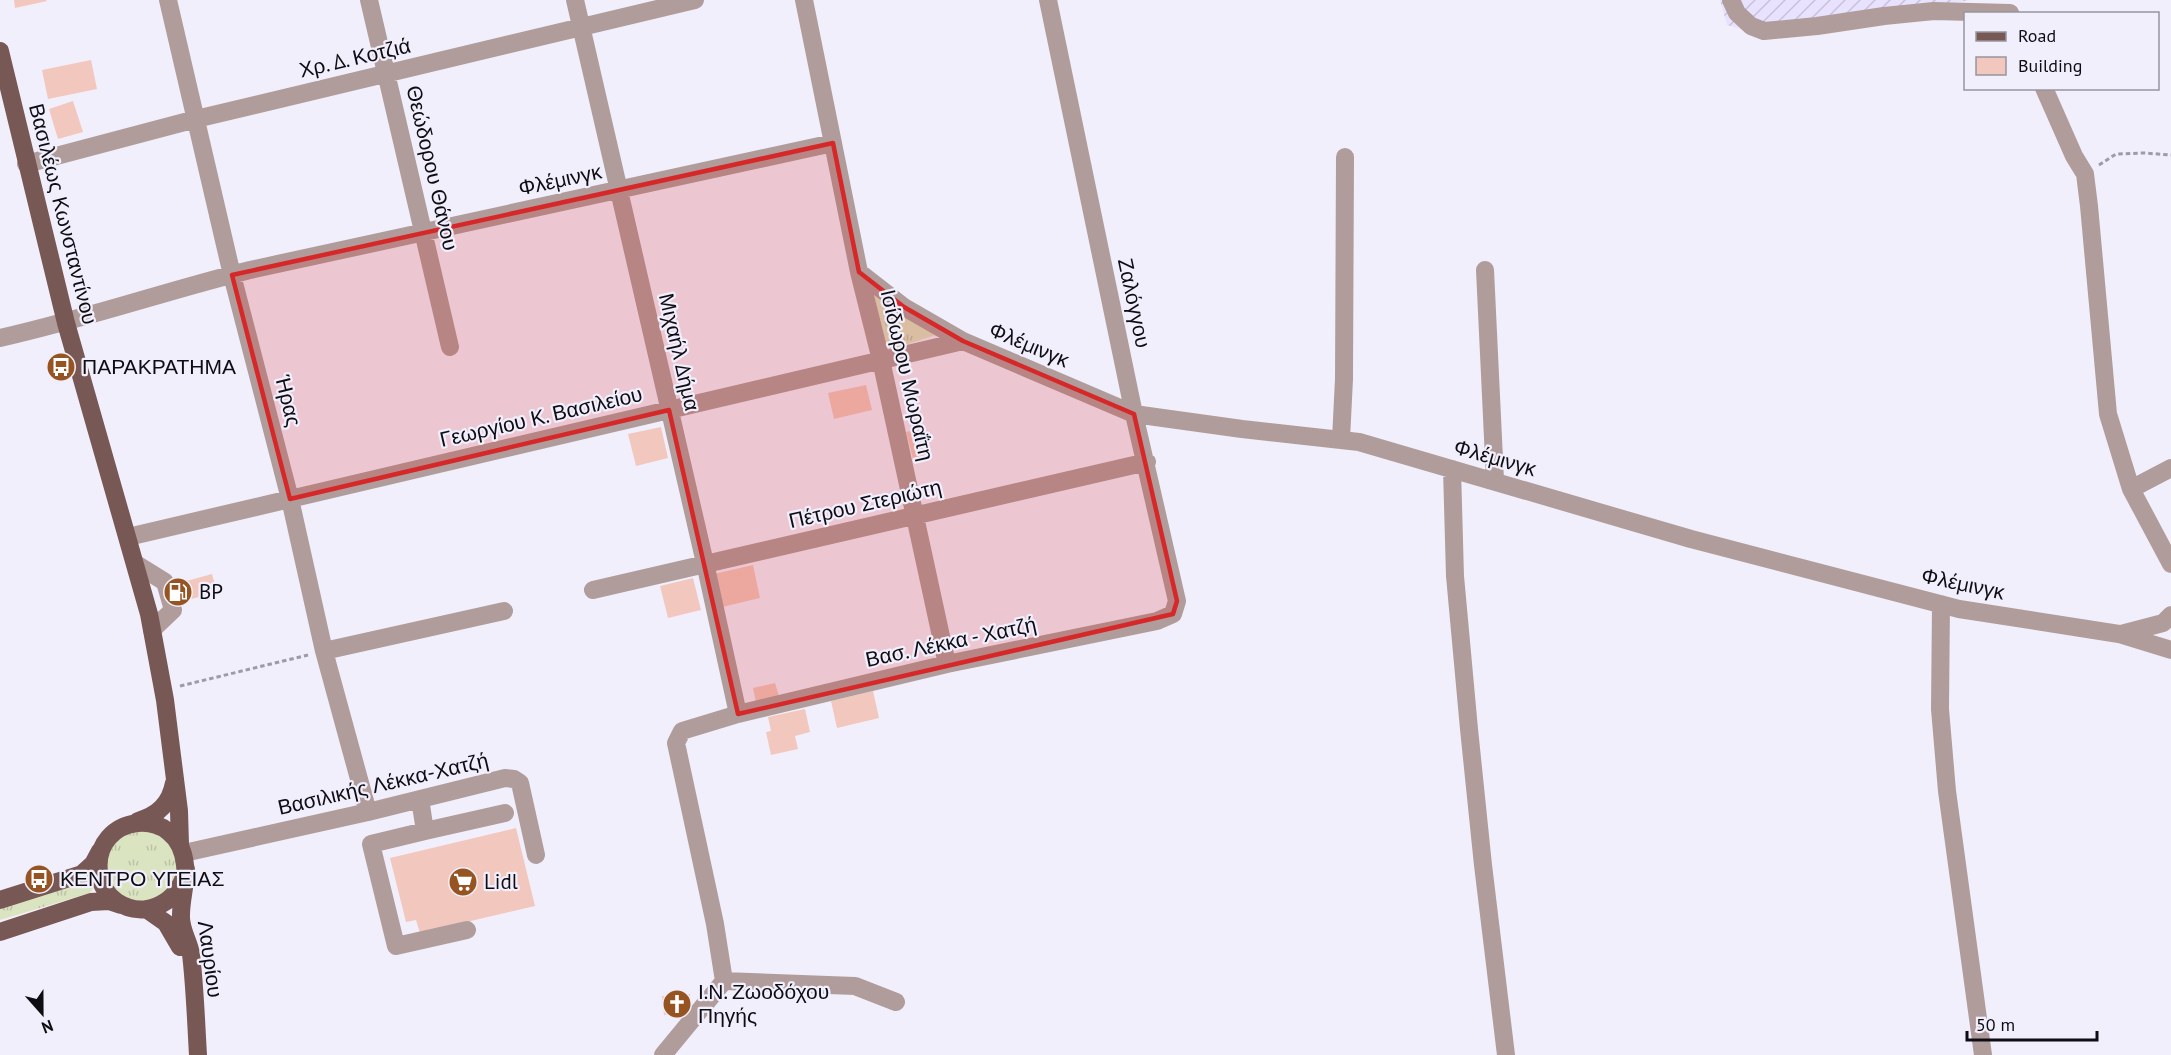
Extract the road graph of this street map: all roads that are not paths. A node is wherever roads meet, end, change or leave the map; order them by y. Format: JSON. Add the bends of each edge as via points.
{"nodes":[{"id":1,"x":168,"y":0,"type":"edge"},
{"id":2,"x":369,"y":0,"type":"edge"},
{"id":3,"x":575,"y":0,"type":"edge"},
{"id":4,"x":695,"y":0,"type":"edge"},
{"id":5,"x":804,"y":0,"type":"edge"},
{"id":6,"x":1048,"y":0,"type":"edge"},
{"id":7,"x":1731,"y":0,"type":"edge"},
{"id":8,"x":1895,"y":7,"type":"edge"},
{"id":9,"x":1972,"y":12,"type":"edge"},
{"id":10,"x":580,"y":26,"type":"junction"},
{"id":11,"x":0,"y":51,"type":"edge"},
{"id":12,"x":386,"y":75,"type":"junction"},
{"id":13,"x":2045,"y":90,"type":"edge"},
{"id":14,"x":196,"y":119,"type":"junction"},
{"id":15,"x":833,"y":143,"type":"junction"},
{"id":16,"x":1345,"y":157,"type":"dead end"},
{"id":17,"x":26,"y":164,"type":"junction"},
{"id":18,"x":618,"y":190,"type":"junction"},
{"id":19,"x":424,"y":232,"type":"junction"},
{"id":20,"x":1485,"y":270,"type":"dead end"},
{"id":21,"x":859,"y":272,"type":"junction"},
{"id":22,"x":232,"y":275,"type":"junction"},
{"id":23,"x":66,"y":323,"type":"junction"},
{"id":24,"x":0,"y":338,"type":"edge"},
{"id":25,"x":963,"y":341,"type":"junction"},
{"id":26,"x":450,"y":347,"type":"dead end"},
{"id":27,"x":882,"y":360,"type":"junction"},
{"id":28,"x":669,"y":410,"type":"junction"},
{"id":29,"x":1134,"y":414,"type":"junction"},
{"id":30,"x":1341,"y":439,"type":"junction"},
{"id":31,"x":1146,"y":462,"type":"junction"},
{"id":32,"x":2171,"y":468,"type":"edge"},
{"id":33,"x":1452,"y":469,"type":"junction"},
{"id":34,"x":1495,"y":480,"type":"junction"},
{"id":35,"x":2131,"y":489,"type":"junction"},
{"id":36,"x":290,"y":499,"type":"junction"},
{"id":37,"x":915,"y":515,"type":"junction"},
{"id":38,"x":128,"y":537,"type":"junction"},
{"id":39,"x":705,"y":563,"type":"junction"},
{"id":40,"x":2171,"y":564,"type":"edge"},
{"id":41,"x":593,"y":590,"type":"dead end"},
{"id":42,"x":1941,"y":604,"type":"junction"},
{"id":43,"x":504,"y":611,"type":"dead end"},
{"id":44,"x":1173,"y":614,"type":"joint"},
{"id":45,"x":2171,"y":615,"type":"edge"},
{"id":46,"x":2120,"y":634,"type":"junction"},
{"id":47,"x":2164,"y":647,"type":"edge"},
{"id":48,"x":324,"y":651,"type":"junction"},
{"id":49,"x":947,"y":664,"type":"junction"},
{"id":50,"x":738,"y":714,"type":"junction"},
{"id":51,"x":175,"y":778,"type":"junction"},
{"id":52,"x":420,"y":799,"type":"junction"},
{"id":53,"x":368,"y":812,"type":"junction"},
{"id":54,"x":505,"y":813,"type":"dead end"},
{"id":55,"x":130,"y":824,"type":"junction"},
{"id":56,"x":425,"y":831,"type":"junction"},
{"id":57,"x":102,"y":849,"type":"junction"},
{"id":58,"x":183,"y":855,"type":"junction"},
{"id":59,"x":536,"y":855,"type":"dead end"},
{"id":60,"x":0,"y":900,"type":"edge"},
{"id":61,"x":125,"y":906,"type":"junction"},
{"id":62,"x":146,"y":909,"type":"junction"},
{"id":63,"x":467,"y":930,"type":"dead end"},
{"id":64,"x":0,"y":932,"type":"edge"},
{"id":65,"x":192,"y":971,"type":"junction"},
{"id":66,"x":724,"y":981,"type":"junction"},
{"id":67,"x":896,"y":1002,"type":"dead end"},
{"id":68,"x":198,"y":1055,"type":"edge"},
{"id":69,"x":663,"y":1055,"type":"edge"},
{"id":70,"x":1506,"y":1055,"type":"edge"},
{"id":71,"x":1983,"y":1055,"type":"edge"}],
"edges":[{"from":1,"to":14,"type":"street","name":"Ήρας"},
{"from":2,"to":12,"type":"street","name":"Θεώδορου Θάνου"},
{"from":3,"to":10,"type":"street","name":"Μιχαήλ Δήμα"},
{"from":4,"to":10,"type":"street","name":"Χρ. Δ. Κοτζιά"},
{"from":5,"to":15,"type":"street"},
{"from":6,"to":29,"type":"street","name":"Ζαλόγγου"},
{"from":7,"to":8,"type":"street","via":[[1737,14],[1750,26],[1764,31],[1817,26]]},
{"from":8,"to":9,"type":"street"},
{"from":10,"to":12,"type":"street","name":"Χρ. Δ. Κοτζιά"},
{"from":10,"to":18,"type":"street","name":"Μιχαήλ Δήμα"},
{"from":11,"to":17,"type":"main road","name":"Βασιλέως Κωνσταντίνου"},
{"from":12,"to":14,"type":"street","name":"Χρ. Δ. Κοτζιά"},
{"from":12,"to":19,"type":"street","name":"Θεώδορου Θάνου"},
{"from":13,"to":35,"type":"street","via":[[2085,174],[2108,414]]},
{"from":14,"to":17,"type":"street","name":"Χρ. Δ. Κοτζιά"},
{"from":14,"to":22,"type":"street","name":"Ήρας"},
{"from":15,"to":18,"type":"street","name":"Φλέμινγκ"},
{"from":15,"to":21,"type":"street"},
{"from":16,"to":30,"type":"street"},
{"from":17,"to":23,"type":"main road","name":"Βασιλέως Κωνσταντίνου"},
{"from":18,"to":19,"type":"street","name":"Φλέμινγκ"},
{"from":18,"to":28,"type":"street","name":"Μιχαήλ Δήμα"},
{"from":19,"to":22,"type":"street","name":"Φλέμινγκ"},
{"from":19,"to":26,"type":"street","name":"Θεώδορου Θάνου"},
{"from":20,"to":34,"type":"street"},
{"from":21,"to":25,"type":"street","name":"Φλέμινγκ","via":[[904,307]]},
{"from":21,"to":27,"type":"street","name":"Ισίδωρου Μωραΐτη"},
{"from":22,"to":23,"type":"street","name":"Φλέμινγκ"},
{"from":22,"to":36,"type":"street","name":"Ήρας"},
{"from":23,"to":24,"type":"street","name":"Φλέμινγκ"},
{"from":23,"to":38,"type":"main road","name":"Βασιλέως Κωνσταντίνου"},
{"from":25,"to":27,"type":"street","name":"Γεωργίου Κ. Βασιλείου"},
{"from":25,"to":29,"type":"street","name":"Φλέμινγκ"},
{"from":27,"to":28,"type":"street","name":"Γεωργίου Κ. Βασιλείου"},
{"from":27,"to":37,"type":"street","name":"Ισίδωρου Μωραΐτη"},
{"from":28,"to":36,"type":"street","name":"Γεωργίου Κ. Βασιλείου"},
{"from":28,"to":39,"type":"street","name":"Μιχαήλ Δήμα"},
{"from":29,"to":30,"type":"street","name":"Φλέμινγκ"},
{"from":29,"to":31,"type":"street","name":"Ζαλόγγου"},
{"from":30,"to":33,"type":"street","name":"Φλέμινγκ"},
{"from":31,"to":37,"type":"street","name":"Πέτρου Στεριώτη"},
{"from":31,"to":44,"type":"street","name":"Ζαλόγγου","via":[[1177,601]]},
{"from":32,"to":35,"type":"street"},
{"from":33,"to":34,"type":"street","name":"Φλέμινγκ"},
{"from":33,"to":70,"type":"street","via":[[1455,576],[1469,729]]},
{"from":34,"to":42,"type":"street","name":"Φλέμινγκ","via":[[1691,539]]},
{"from":35,"to":40,"type":"street"},
{"from":36,"to":38,"type":"street","name":"Γεωργίου Κ. Βασιλείου"},
{"from":36,"to":48,"type":"street","name":"Ήρας"},
{"from":37,"to":39,"type":"street","name":"Πέτρου Στεριώτη"},
{"from":37,"to":49,"type":"street","name":"Ισίδωρου Μωραΐτη"},
{"from":38,"to":51,"type":"main road","name":"Βασιλέως Κωνσταντίνου","via":[[152,630]]},
{"from":39,"to":41,"type":"street","name":"Πέτρου Στεριώτη"},
{"from":39,"to":50,"type":"street","name":"Μιχαήλ Δήμα"},
{"from":42,"to":46,"type":"street","name":"Φλέμινγκ"},
{"from":42,"to":71,"type":"street","via":[[1940,709],[1945,767]]},
{"from":43,"to":48,"type":"street"},
{"from":44,"to":49,"type":"street","name":"Βασ. Λέκκα - Χατζή","via":[[1157,621]]},
{"from":45,"to":46,"type":"street","via":[[2163,623]]},
{"from":46,"to":47,"type":"street","name":"Φλέμινγκ"},
{"from":48,"to":53,"type":"street","name":"Ήρας"},
{"from":49,"to":50,"type":"street","name":"Βασ. Λέκκα - Χατζή"},
{"from":50,"to":66,"type":"street","name":"Βασ. Λέκκα - Χατζή","via":[[682,731],[676,743]]},
{"from":51,"to":55,"type":"main road","via":[[163,808]]},
{"from":51,"to":58,"type":"main road","name":"Βασιλέως Κωνσταντίνου"},
{"from":52,"to":53,"type":"street","name":"Βασιλικής Λέκκα-Χατζή"},
{"from":52,"to":56,"type":"street"},
{"from":52,"to":59,"type":"street","name":"Βασιλικής Λέκκα-Χατζή","via":[[514,779],[520,783]]},
{"from":53,"to":58,"type":"street","name":"Βασιλικής Λέκκα-Χατζή"},
{"from":54,"to":56,"type":"street"},
{"from":55,"to":57,"type":"main road","via":[[116,831]]},
{"from":55,"to":58,"type":"main road","via":[[158,825],[174,836]]},
{"from":56,"to":63,"type":"street","via":[[371,844],[396,946]]},
{"from":57,"to":60,"type":"main road","via":[[82,874]]},
{"from":57,"to":61,"type":"main road","via":[[100,879],[112,898]]},
{"from":58,"to":62,"type":"main road","via":[[183,882],[171,899]]},
{"from":58,"to":65,"type":"main road","name":"Λαυρίου","via":[[181,915]]},
{"from":61,"to":62,"type":"main road"},
{"from":61,"to":64,"type":"main road","via":[[109,901],[91,902]]},
{"from":62,"to":65,"type":"main road","via":[[172,930]]},
{"from":65,"to":68,"type":"main road","name":"Λαυρίου"},
{"from":66,"to":67,"type":"street","via":[[855,986]]},
{"from":66,"to":69,"type":"street"}]}
